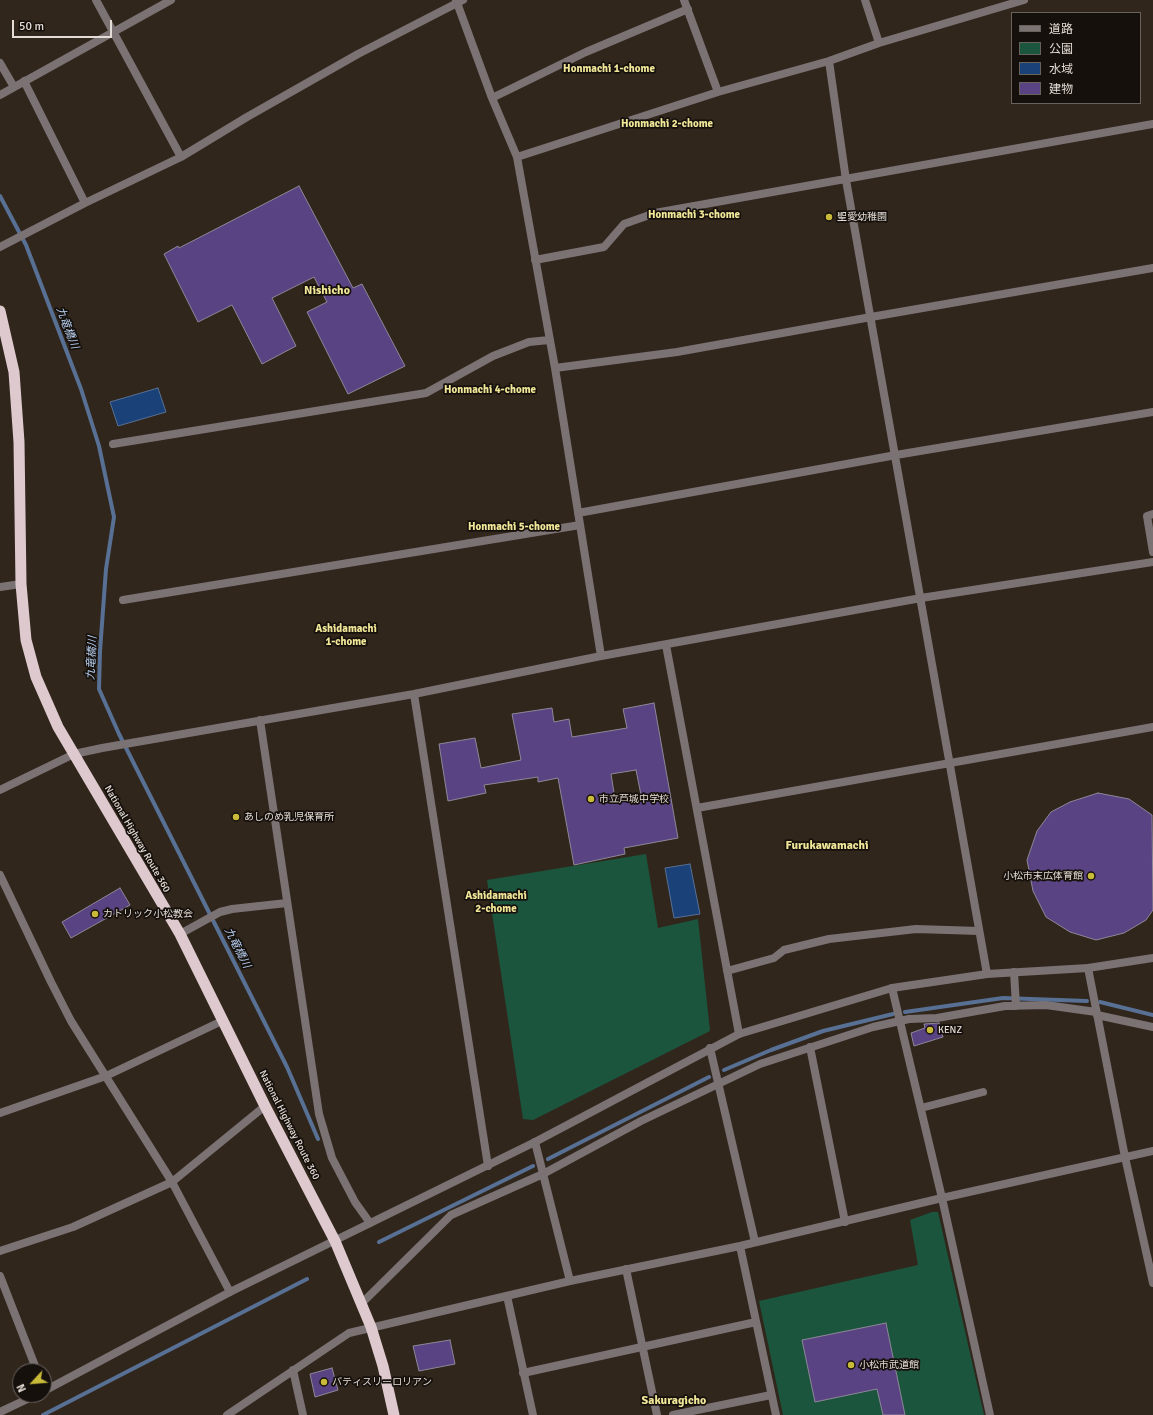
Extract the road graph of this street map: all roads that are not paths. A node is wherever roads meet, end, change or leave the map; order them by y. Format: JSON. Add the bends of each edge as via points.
{"nodes":[{"id":1,"x":96,"y":0,"type":"edge"},
{"id":2,"x":171,"y":0,"type":"edge"},
{"id":3,"x":684,"y":0,"type":"edge"},
{"id":4,"x":865,"y":0,"type":"edge"},
{"id":5,"x":1024,"y":0,"type":"edge"},
{"id":6,"x":459,"y":1,"type":"edge"},
{"id":7,"x":688,"y":9,"type":"junction"},
{"id":8,"x":113,"y":31,"type":"junction"},
{"id":9,"x":879,"y":43,"type":"junction"},
{"id":10,"x":830,"y":61,"type":"junction"},
{"id":11,"x":0,"y":62,"type":"edge"},
{"id":12,"x":24,"y":82,"type":"junction"},
{"id":13,"x":14,"y":87,"type":"junction"},
{"id":14,"x":718,"y":92,"type":"junction"},
{"id":15,"x":0,"y":95,"type":"edge"},
{"id":16,"x":492,"y":98,"type":"junction"},
{"id":17,"x":1153,"y":124,"type":"edge"},
{"id":18,"x":181,"y":157,"type":"junction"},
{"id":19,"x":517,"y":157,"type":"junction"},
{"id":20,"x":846,"y":180,"type":"junction"},
{"id":21,"x":85,"y":203,"type":"junction"},
{"id":22,"x":0,"y":247,"type":"edge"},
{"id":23,"x":536,"y":260,"type":"junction"},
{"id":24,"x":1153,"y":268,"type":"edge"},
{"id":25,"x":0,"y":311,"type":"edge"},
{"id":26,"x":871,"y":317,"type":"junction"},
{"id":27,"x":549,"y":340,"type":"junction"},
{"id":28,"x":556,"y":368,"type":"junction"},
{"id":29,"x":1153,"y":412,"type":"edge"},
{"id":30,"x":113,"y":444,"type":"dead end"},
{"id":31,"x":896,"y":455,"type":"junction"},
{"id":32,"x":578,"y":513,"type":"junction"},
{"id":33,"x":1153,"y":514,"type":"edge"},
{"id":34,"x":580,"y":525,"type":"junction"},
{"id":35,"x":1153,"y":552,"type":"edge"},
{"id":36,"x":1153,"y":562,"type":"edge"},
{"id":37,"x":21,"y":584,"type":"junction"},
{"id":38,"x":0,"y":587,"type":"edge"},
{"id":39,"x":921,"y":598,"type":"junction"},
{"id":40,"x":123,"y":600,"type":"dead end"},
{"id":41,"x":666,"y":645,"type":"junction"},
{"id":42,"x":600,"y":656,"type":"junction"},
{"id":43,"x":414,"y":694,"type":"junction"},
{"id":44,"x":260,"y":720,"type":"junction"},
{"id":45,"x":1153,"y":727,"type":"edge"},
{"id":46,"x":74,"y":754,"type":"junction"},
{"id":47,"x":950,"y":762,"type":"junction"},
{"id":48,"x":0,"y":790,"type":"edge"},
{"id":49,"x":697,"y":808,"type":"junction"},
{"id":50,"x":0,"y":875,"type":"edge"},
{"id":51,"x":287,"y":903,"type":"junction"},
{"id":52,"x":979,"y":931,"type":"junction"},
{"id":53,"x":180,"y":934,"type":"junction"},
{"id":54,"x":1153,"y":958,"type":"edge"},
{"id":55,"x":1088,"y":968,"type":"junction"},
{"id":56,"x":727,"y":971,"type":"junction"},
{"id":57,"x":1014,"y":972,"type":"junction"},
{"id":58,"x":986,"y":974,"type":"junction"},
{"id":59,"x":892,"y":988,"type":"junction"},
{"id":60,"x":1016,"y":1005,"type":"junction"},
{"id":61,"x":1097,"y":1013,"type":"junction"},
{"id":62,"x":222,"y":1021,"type":"junction"},
{"id":63,"x":900,"y":1021,"type":"junction"},
{"id":64,"x":1153,"y":1027,"type":"edge"},
{"id":65,"x":739,"y":1034,"type":"junction"},
{"id":66,"x":810,"y":1047,"type":"junction"},
{"id":67,"x":710,"y":1048,"type":"junction"},
{"id":68,"x":106,"y":1076,"type":"junction"},
{"id":69,"x":718,"y":1084,"type":"junction"},
{"id":70,"x":983,"y":1092,"type":"dead end"},
{"id":71,"x":265,"y":1106,"type":"junction"},
{"id":72,"x":921,"y":1108,"type":"junction"},
{"id":73,"x":0,"y":1113,"type":"edge"},
{"id":74,"x":535,"y":1142,"type":"junction"},
{"id":75,"x":1153,"y":1151,"type":"edge"},
{"id":76,"x":1125,"y":1157,"type":"junction"},
{"id":77,"x":488,"y":1166,"type":"junction"},
{"id":78,"x":543,"y":1174,"type":"junction"},
{"id":79,"x":172,"y":1182,"type":"junction"},
{"id":80,"x":942,"y":1198,"type":"junction"},
{"id":81,"x":844,"y":1222,"type":"junction"},
{"id":82,"x":370,"y":1224,"type":"junction"},
{"id":83,"x":335,"y":1241,"type":"junction"},
{"id":84,"x":755,"y":1242,"type":"junction"},
{"id":85,"x":740,"y":1246,"type":"junction"},
{"id":86,"x":0,"y":1251,"type":"edge"},
{"id":87,"x":626,"y":1270,"type":"junction"},
{"id":88,"x":0,"y":1276,"type":"edge"},
{"id":89,"x":570,"y":1281,"type":"junction"},
{"id":90,"x":1153,"y":1282,"type":"edge"},
{"id":91,"x":230,"y":1292,"type":"junction"},
{"id":92,"x":507,"y":1296,"type":"junction"},
{"id":93,"x":361,"y":1304,"type":"junction"},
{"id":94,"x":756,"y":1322,"type":"junction"},
{"id":95,"x":371,"y":1327,"type":"junction"},
{"id":96,"x":642,"y":1347,"type":"junction"},
{"id":97,"x":34,"y":1363,"type":"edge"},
{"id":98,"x":293,"y":1370,"type":"junction"},
{"id":99,"x":523,"y":1373,"type":"junction"},
{"id":100,"x":52,"y":1386,"type":"edge"},
{"id":101,"x":771,"y":1396,"type":"junction"},
{"id":102,"x":19,"y":1403,"type":"edge"},
{"id":103,"x":0,"y":1412,"type":"edge"},
{"id":104,"x":227,"y":1415,"type":"edge"},
{"id":105,"x":303,"y":1415,"type":"edge"},
{"id":106,"x":394,"y":1415,"type":"edge"},
{"id":107,"x":533,"y":1415,"type":"edge"},
{"id":108,"x":657,"y":1415,"type":"edge"},
{"id":109,"x":673,"y":1415,"type":"edge"},
{"id":110,"x":776,"y":1415,"type":"edge"},
{"id":111,"x":990,"y":1415,"type":"edge"}],
"edges":[{"from":1,"to":8,"type":"street"},
{"from":2,"to":8,"type":"street"},
{"from":3,"to":7,"type":"street"},
{"from":4,"to":9,"type":"street"},
{"from":5,"to":9,"type":"street"},
{"from":6,"to":16,"type":"street"},
{"from":6,"to":18,"type":"street","via":[[358,54]]},
{"from":7,"to":14,"type":"street"},
{"from":7,"to":16,"type":"street","via":[[586,52]]},
{"from":8,"to":12,"type":"street"},
{"from":8,"to":18,"type":"street"},
{"from":9,"to":10,"type":"street"},
{"from":10,"to":14,"type":"street"},
{"from":10,"to":20,"type":"street"},
{"from":11,"to":13,"type":"street"},
{"from":12,"to":13,"type":"street"},
{"from":12,"to":21,"type":"street"},
{"from":13,"to":15,"type":"street"},
{"from":14,"to":19,"type":"street"},
{"from":16,"to":19,"type":"street"},
{"from":17,"to":20,"type":"street"},
{"from":18,"to":21,"type":"street"},
{"from":19,"to":23,"type":"street"},
{"from":20,"to":23,"type":"street","via":[[656,213],[624,224],[604,247]]},
{"from":20,"to":26,"type":"street"},
{"from":21,"to":22,"type":"street"},
{"from":23,"to":27,"type":"street"},
{"from":24,"to":26,"type":"street"},
{"from":25,"to":37,"type":"highway","name":"National Highway Route 360","via":[[14,380],[19,442]]},
{"from":26,"to":28,"type":"street","via":[[676,352]]},
{"from":26,"to":31,"type":"street"},
{"from":27,"to":28,"type":"street"},
{"from":27,"to":30,"type":"street","via":[[529,342],[493,356],[426,393]]},
{"from":28,"to":32,"type":"street"},
{"from":29,"to":31,"type":"street"},
{"from":31,"to":32,"type":"street"},
{"from":31,"to":39,"type":"street"},
{"from":32,"to":34,"type":"street"},
{"from":33,"to":35,"type":"street","via":[[1147,516]]},
{"from":34,"to":40,"type":"street"},
{"from":34,"to":42,"type":"street"},
{"from":36,"to":39,"type":"street"},
{"from":37,"to":38,"type":"street"},
{"from":37,"to":46,"type":"highway","name":"National Highway Route 360","via":[[26,640],[36,677],[58,728]]},
{"from":39,"to":41,"type":"street"},
{"from":39,"to":47,"type":"street"},
{"from":41,"to":42,"type":"street"},
{"from":41,"to":49,"type":"street"},
{"from":42,"to":43,"type":"street"},
{"from":43,"to":44,"type":"street"},
{"from":43,"to":77,"type":"street"},
{"from":44,"to":46,"type":"street"},
{"from":44,"to":51,"type":"street"},
{"from":45,"to":47,"type":"street"},
{"from":46,"to":48,"type":"street"},
{"from":46,"to":53,"type":"highway","name":"National Highway Route 360"},
{"from":47,"to":49,"type":"street"},
{"from":47,"to":52,"type":"street"},
{"from":49,"to":56,"type":"street"},
{"from":50,"to":68,"type":"street","via":[[71,1020]]},
{"from":51,"to":53,"type":"street","via":[[220,912]]},
{"from":51,"to":82,"type":"street","via":[[319,1114],[332,1158],[355,1202]]},
{"from":52,"to":56,"type":"street","via":[[916,929],[829,939],[784,950],[774,958]]},
{"from":52,"to":58,"type":"street"},
{"from":53,"to":62,"type":"highway","name":"National Highway Route 360"},
{"from":54,"to":55,"type":"street"},
{"from":55,"to":57,"type":"street"},
{"from":55,"to":61,"type":"street"},
{"from":56,"to":65,"type":"street"},
{"from":57,"to":58,"type":"street"},
{"from":57,"to":60,"type":"street"},
{"from":58,"to":59,"type":"street"},
{"from":59,"to":63,"type":"street"},
{"from":59,"to":65,"type":"street"},
{"from":60,"to":61,"type":"street","via":[[1046,1005]]},
{"from":60,"to":63,"type":"street"},
{"from":61,"to":64,"type":"street"},
{"from":61,"to":76,"type":"street"},
{"from":62,"to":68,"type":"street"},
{"from":62,"to":71,"type":"highway","name":"National Highway Route 360"},
{"from":63,"to":66,"type":"street"},
{"from":63,"to":72,"type":"street"},
{"from":65,"to":67,"type":"street"},
{"from":66,"to":69,"type":"street","via":[[760,1064]]},
{"from":66,"to":81,"type":"street"},
{"from":67,"to":69,"type":"street"},
{"from":67,"to":74,"type":"street"},
{"from":68,"to":73,"type":"street"},
{"from":68,"to":79,"type":"street"},
{"from":69,"to":78,"type":"street","via":[[641,1121]]},
{"from":69,"to":84,"type":"street"},
{"from":70,"to":72,"type":"street"},
{"from":71,"to":79,"type":"street"},
{"from":71,"to":83,"type":"highway","name":"National Highway Route 360"},
{"from":72,"to":80,"type":"street"},
{"from":74,"to":77,"type":"street"},
{"from":74,"to":78,"type":"street"},
{"from":75,"to":76,"type":"street"},
{"from":76,"to":80,"type":"street"},
{"from":76,"to":90,"type":"street"},
{"from":77,"to":82,"type":"street"},
{"from":78,"to":89,"type":"street"},
{"from":78,"to":93,"type":"street","via":[[451,1215]]},
{"from":79,"to":86,"type":"street","via":[[73,1227]]},
{"from":79,"to":91,"type":"street"},
{"from":80,"to":81,"type":"street"},
{"from":80,"to":111,"type":"street"},
{"from":81,"to":84,"type":"street"},
{"from":82,"to":83,"type":"street"},
{"from":83,"to":91,"type":"street"},
{"from":83,"to":93,"type":"highway","name":"National Highway Route 360"},
{"from":84,"to":85,"type":"street"},
{"from":85,"to":87,"type":"street"},
{"from":85,"to":94,"type":"street"},
{"from":87,"to":89,"type":"street"},
{"from":87,"to":96,"type":"street"},
{"from":88,"to":97,"type":"street"},
{"from":89,"to":92,"type":"street"},
{"from":91,"to":100,"type":"street"},
{"from":92,"to":95,"type":"street"},
{"from":92,"to":99,"type":"street"},
{"from":93,"to":95,"type":"highway","name":"National Highway Route 360"},
{"from":94,"to":96,"type":"street"},
{"from":94,"to":101,"type":"street"},
{"from":95,"to":98,"type":"street","via":[[349,1333]]},
{"from":95,"to":106,"type":"highway","name":"National Highway Route 360"},
{"from":96,"to":99,"type":"street"},
{"from":96,"to":108,"type":"street"},
{"from":98,"to":104,"type":"street"},
{"from":98,"to":105,"type":"street"},
{"from":99,"to":107,"type":"street"},
{"from":101,"to":109,"type":"street"},
{"from":101,"to":110,"type":"street"},
{"from":102,"to":103,"type":"street"}]}
